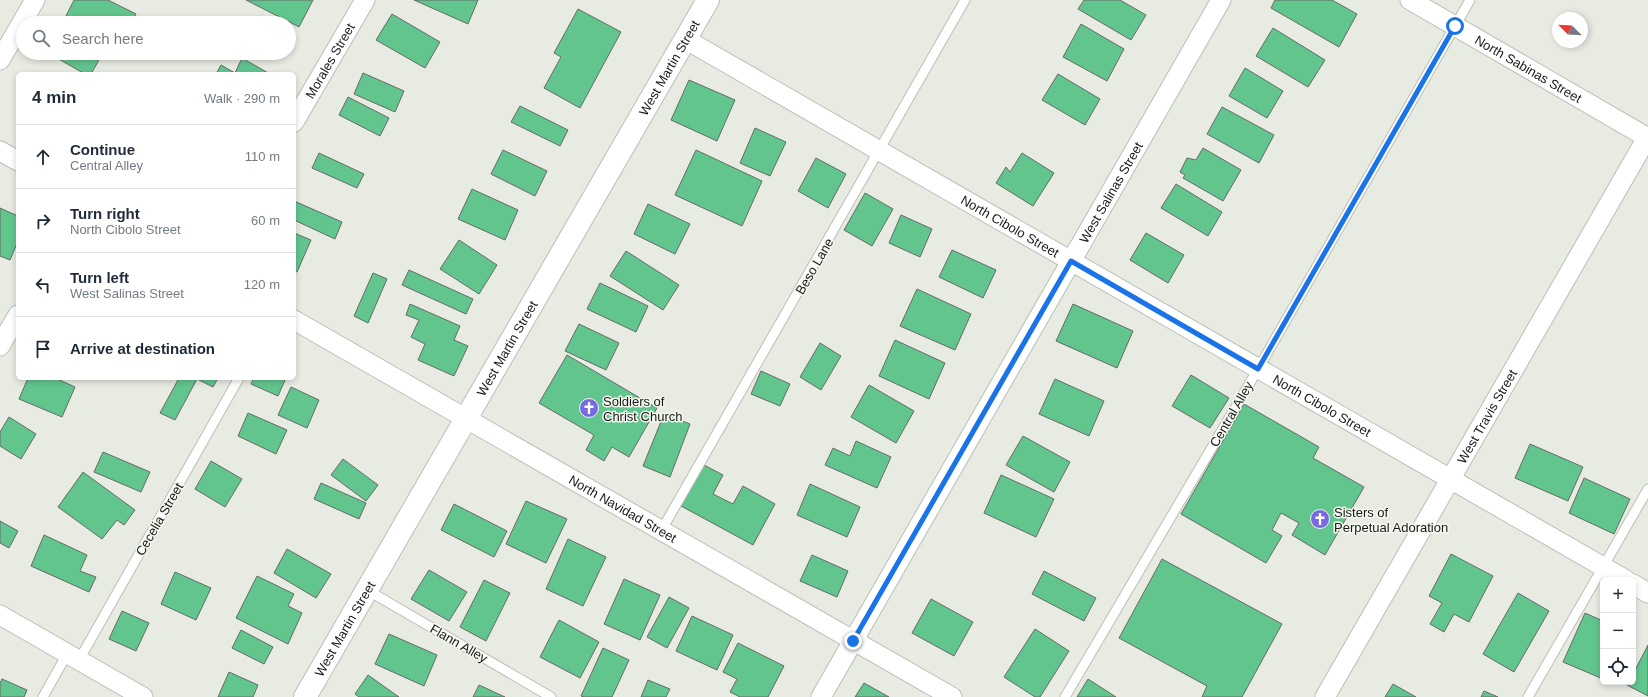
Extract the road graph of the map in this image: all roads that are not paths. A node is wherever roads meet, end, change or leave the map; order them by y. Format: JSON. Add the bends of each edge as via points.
{"nodes":[{"id":1,"x":35,"y":0,"type":"edge"},
{"id":2,"x":365,"y":0,"type":"edge"},
{"id":3,"x":708,"y":0,"type":"edge"},
{"id":4,"x":965,"y":0,"type":"edge"},
{"id":5,"x":1221,"y":0,"type":"edge"},
{"id":6,"x":1410,"y":0,"type":"edge"},
{"id":7,"x":1470,"y":0,"type":"edge"},
{"id":8,"x":26,"y":16,"type":"edge"},
{"id":9,"x":1455,"y":26,"type":"junction"},
{"id":10,"x":16,"y":33,"type":"edge"},
{"id":11,"x":685,"y":39,"type":"junction"},
{"id":12,"x":0,"y":60,"type":"edge"},
{"id":13,"x":296,"y":119,"type":"edge"},
{"id":14,"x":1648,"y":137,"type":"edge"},
{"id":15,"x":0,"y":151,"type":"edge"},
{"id":16,"x":880,"y":151,"type":"junction"},
{"id":17,"x":16,"y":160,"type":"edge"},
{"id":18,"x":1071,"y":261,"type":"junction"},
{"id":19,"x":16,"y":318,"type":"edge"},
{"id":20,"x":296,"y":321,"type":"edge"},
{"id":21,"x":0,"y":346,"type":"edge"},
{"id":22,"x":1258,"y":369,"type":"junction"},
{"id":23,"x":238,"y":380,"type":"edge"},
{"id":24,"x":466,"y":418,"type":"junction"},
{"id":25,"x":1451,"y":480,"type":"junction"},
{"id":26,"x":1648,"y":489,"type":"edge"},
{"id":27,"x":661,"y":530,"type":"junction"},
{"id":28,"x":1603,"y":567,"type":"junction"},
{"id":29,"x":1621,"y":577,"type":"edge"},
{"id":30,"x":1636,"y":586,"type":"edge"},
{"id":31,"x":367,"y":590,"type":"junction"},
{"id":32,"x":1648,"y":593,"type":"edge"},
{"id":33,"x":0,"y":615,"type":"edge"},
{"id":34,"x":853,"y":641,"type":"junction"},
{"id":35,"x":73,"y":657,"type":"junction"},
{"id":36,"x":42,"y":697,"type":"edge"},
{"id":37,"x":143,"y":697,"type":"edge"},
{"id":38,"x":305,"y":697,"type":"edge"},
{"id":39,"x":552,"y":697,"type":"edge"},
{"id":40,"x":821,"y":697,"type":"edge"},
{"id":41,"x":952,"y":697,"type":"edge"},
{"id":42,"x":1066,"y":697,"type":"edge"},
{"id":43,"x":1326,"y":697,"type":"edge"},
{"id":44,"x":1528,"y":697,"type":"edge"}],
"edges":[{"from":1,"to":8,"type":"street"},
{"from":2,"to":13,"type":"street","name":"Morales Street"},
{"from":3,"to":11,"type":"main road","name":"West Martin Street"},
{"from":4,"to":16,"type":"lane","name":"Beso Lane"},
{"from":5,"to":18,"type":"street","name":"West Salinas Street"},
{"from":6,"to":9,"type":"street","name":"North Sabinas Street"},
{"from":7,"to":9,"type":"lane","name":"Central Alley"},
{"from":9,"to":14,"type":"street","name":"North Sabinas Street"},
{"from":9,"to":22,"type":"lane","name":"Central Alley"},
{"from":10,"to":12,"type":"street"},
{"from":11,"to":16,"type":"street","name":"North Cibolo Street"},
{"from":11,"to":24,"type":"main road","name":"West Martin Street"},
{"from":14,"to":25,"type":"street","name":"West Travis Street"},
{"from":15,"to":17,"type":"street"},
{"from":16,"to":18,"type":"street","name":"North Cibolo Street"},
{"from":16,"to":27,"type":"lane","name":"Beso Lane"},
{"from":18,"to":22,"type":"street","name":"North Cibolo Street"},
{"from":18,"to":34,"type":"street","name":"West Salinas Street"},
{"from":19,"to":21,"type":"street"},
{"from":20,"to":24,"type":"street","name":"North Navidad Street"},
{"from":22,"to":25,"type":"street","name":"North Cibolo Street"},
{"from":22,"to":42,"type":"lane","name":"Central Alley"},
{"from":23,"to":35,"type":"lane","name":"Cecelia Street"},
{"from":24,"to":27,"type":"street","name":"North Navidad Street"},
{"from":24,"to":31,"type":"main road","name":"West Martin Street"},
{"from":25,"to":28,"type":"street","name":"North Cibolo Street"},
{"from":25,"to":43,"type":"street","name":"West Travis Street"},
{"from":26,"to":28,"type":"lane"},
{"from":27,"to":34,"type":"street","name":"North Navidad Street"},
{"from":28,"to":29,"type":"street","name":"North Cibolo Street"},
{"from":28,"to":44,"type":"lane"},
{"from":30,"to":32,"type":"street"},
{"from":31,"to":38,"type":"main road","name":"West Martin Street"},
{"from":31,"to":39,"type":"lane","name":"Flann Alley"},
{"from":33,"to":35,"type":"street"},
{"from":34,"to":40,"type":"street","name":"West Salinas Street"},
{"from":34,"to":41,"type":"street","name":"North Navidad Street"},
{"from":35,"to":36,"type":"lane","name":"Cecelia Street"},
{"from":35,"to":37,"type":"street"}]}
